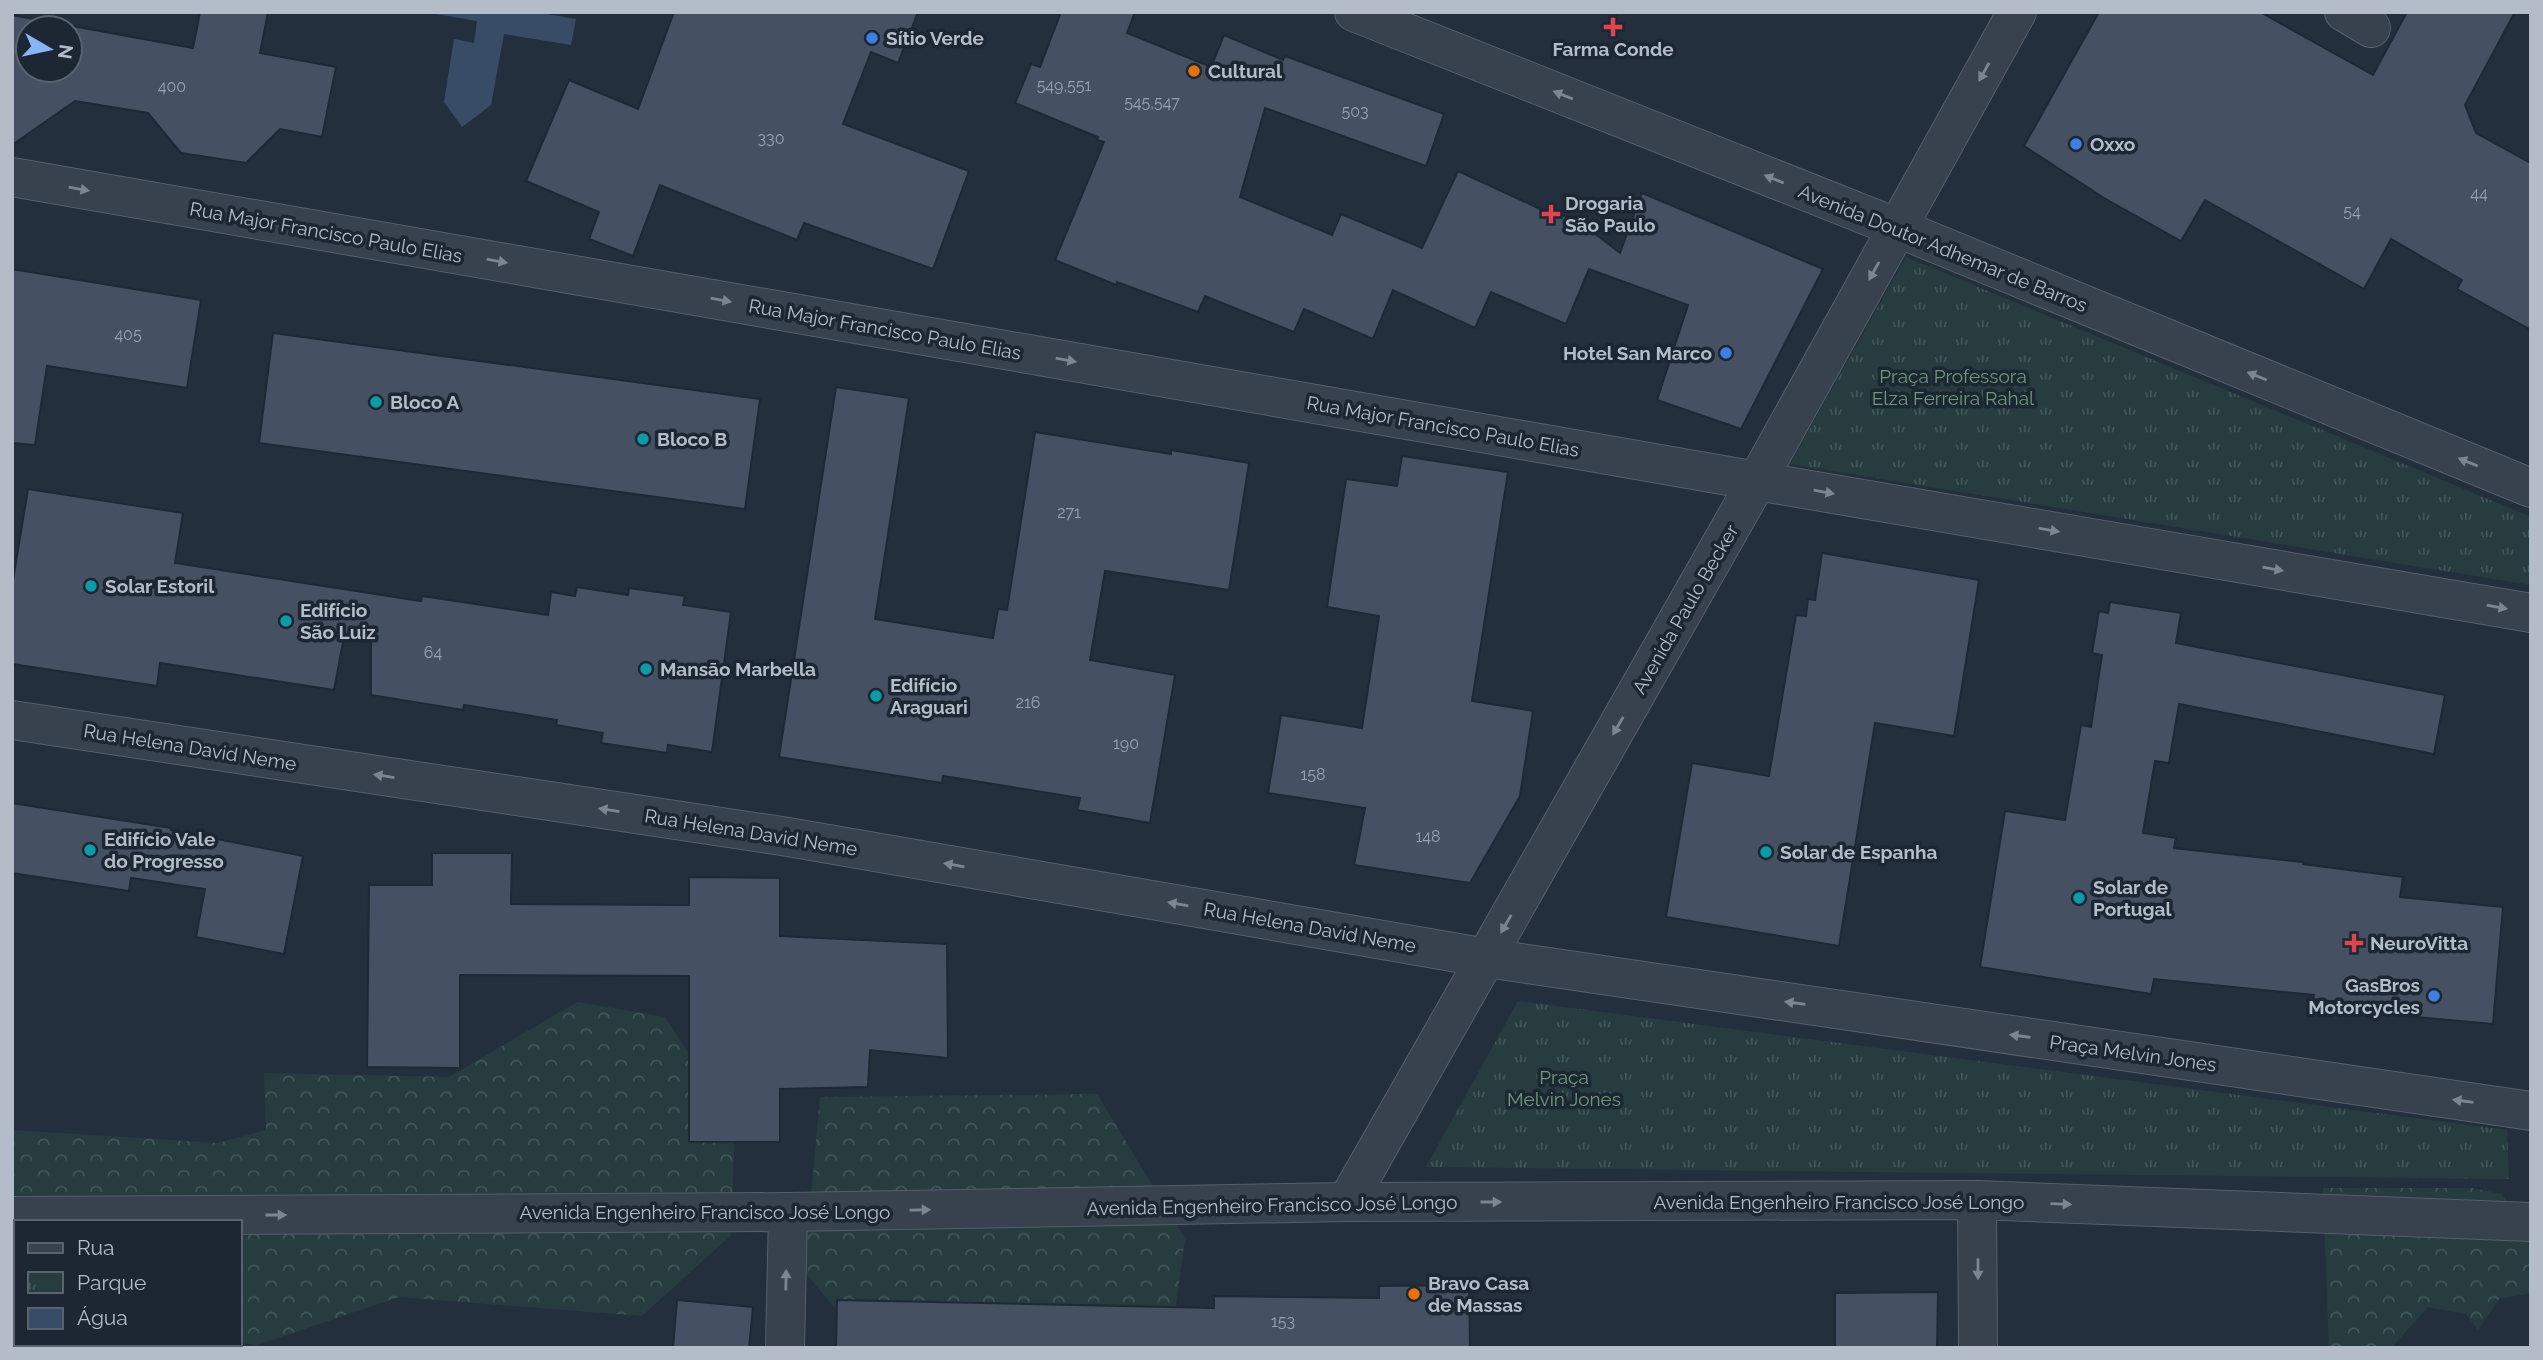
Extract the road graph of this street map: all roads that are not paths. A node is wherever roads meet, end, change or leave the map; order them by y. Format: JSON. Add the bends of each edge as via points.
{"nodes":[{"id":1,"x":1354,"y":12,"type":"edge"},
{"id":2,"x":2017,"y":12,"type":"edge"},
{"id":3,"x":12,"y":177,"type":"edge"},
{"id":4,"x":1898,"y":228,"type":"junction"},
{"id":5,"x":1757,"y":481,"type":"junction"},
{"id":6,"x":2531,"y":488,"type":"edge"},
{"id":7,"x":2531,"y":612,"type":"edge"},
{"id":8,"x":12,"y":720,"type":"edge"},
{"id":9,"x":1487,"y":958,"type":"junction"},
{"id":10,"x":2531,"y":1111,"type":"edge"},
{"id":11,"x":1977,"y":1200,"type":"junction"},
{"id":12,"x":1347,"y":1202,"type":"junction"},
{"id":13,"x":788,"y":1212,"type":"junction"},
{"id":14,"x":12,"y":1216,"type":"edge"},
{"id":15,"x":2531,"y":1222,"type":"edge"},
{"id":16,"x":785,"y":1348,"type":"edge"},
{"id":17,"x":1978,"y":1348,"type":"edge"}],
"edges":[{"from":4,"to":1,"type":"street","name":"Avenida Doutor Adhemar de Barros","one_way":true},
{"from":2,"to":4,"type":"street","name":"Avenida Paulo Becker","one_way":true},
{"from":3,"to":5,"type":"street","name":"Rua Major Francisco Paulo Elias","one_way":true},
{"from":4,"to":5,"type":"street","name":"Avenida Paulo Becker","one_way":true},
{"from":6,"to":4,"type":"street","name":"Avenida Doutor Adhemar de Barros","one_way":true},
{"from":5,"to":7,"type":"street","one_way":true},
{"from":5,"to":9,"type":"street","name":"Avenida Paulo Becker","one_way":true},
{"from":9,"to":8,"type":"street","name":"Rua Helena David Neme","one_way":true,"via":[[788,836]]},
{"from":10,"to":9,"type":"street","name":"Praça Melvin Jones","one_way":true},
{"from":9,"to":12,"type":"street","name":"Avenida Paulo Becker"},
{"from":12,"to":11,"type":"street","name":"Avenida Engenheiro Francisco José Longo","one_way":true},
{"from":11,"to":15,"type":"street","name":"Avenida Engenheiro Francisco José Longo","one_way":true},
{"from":11,"to":17,"type":"street","one_way":true},
{"from":13,"to":12,"type":"street","name":"Avenida Engenheiro Francisco José Longo","one_way":true},
{"from":14,"to":13,"type":"street","name":"Avenida Engenheiro Francisco José Longo","one_way":true},
{"from":16,"to":13,"type":"street","one_way":true}]}
